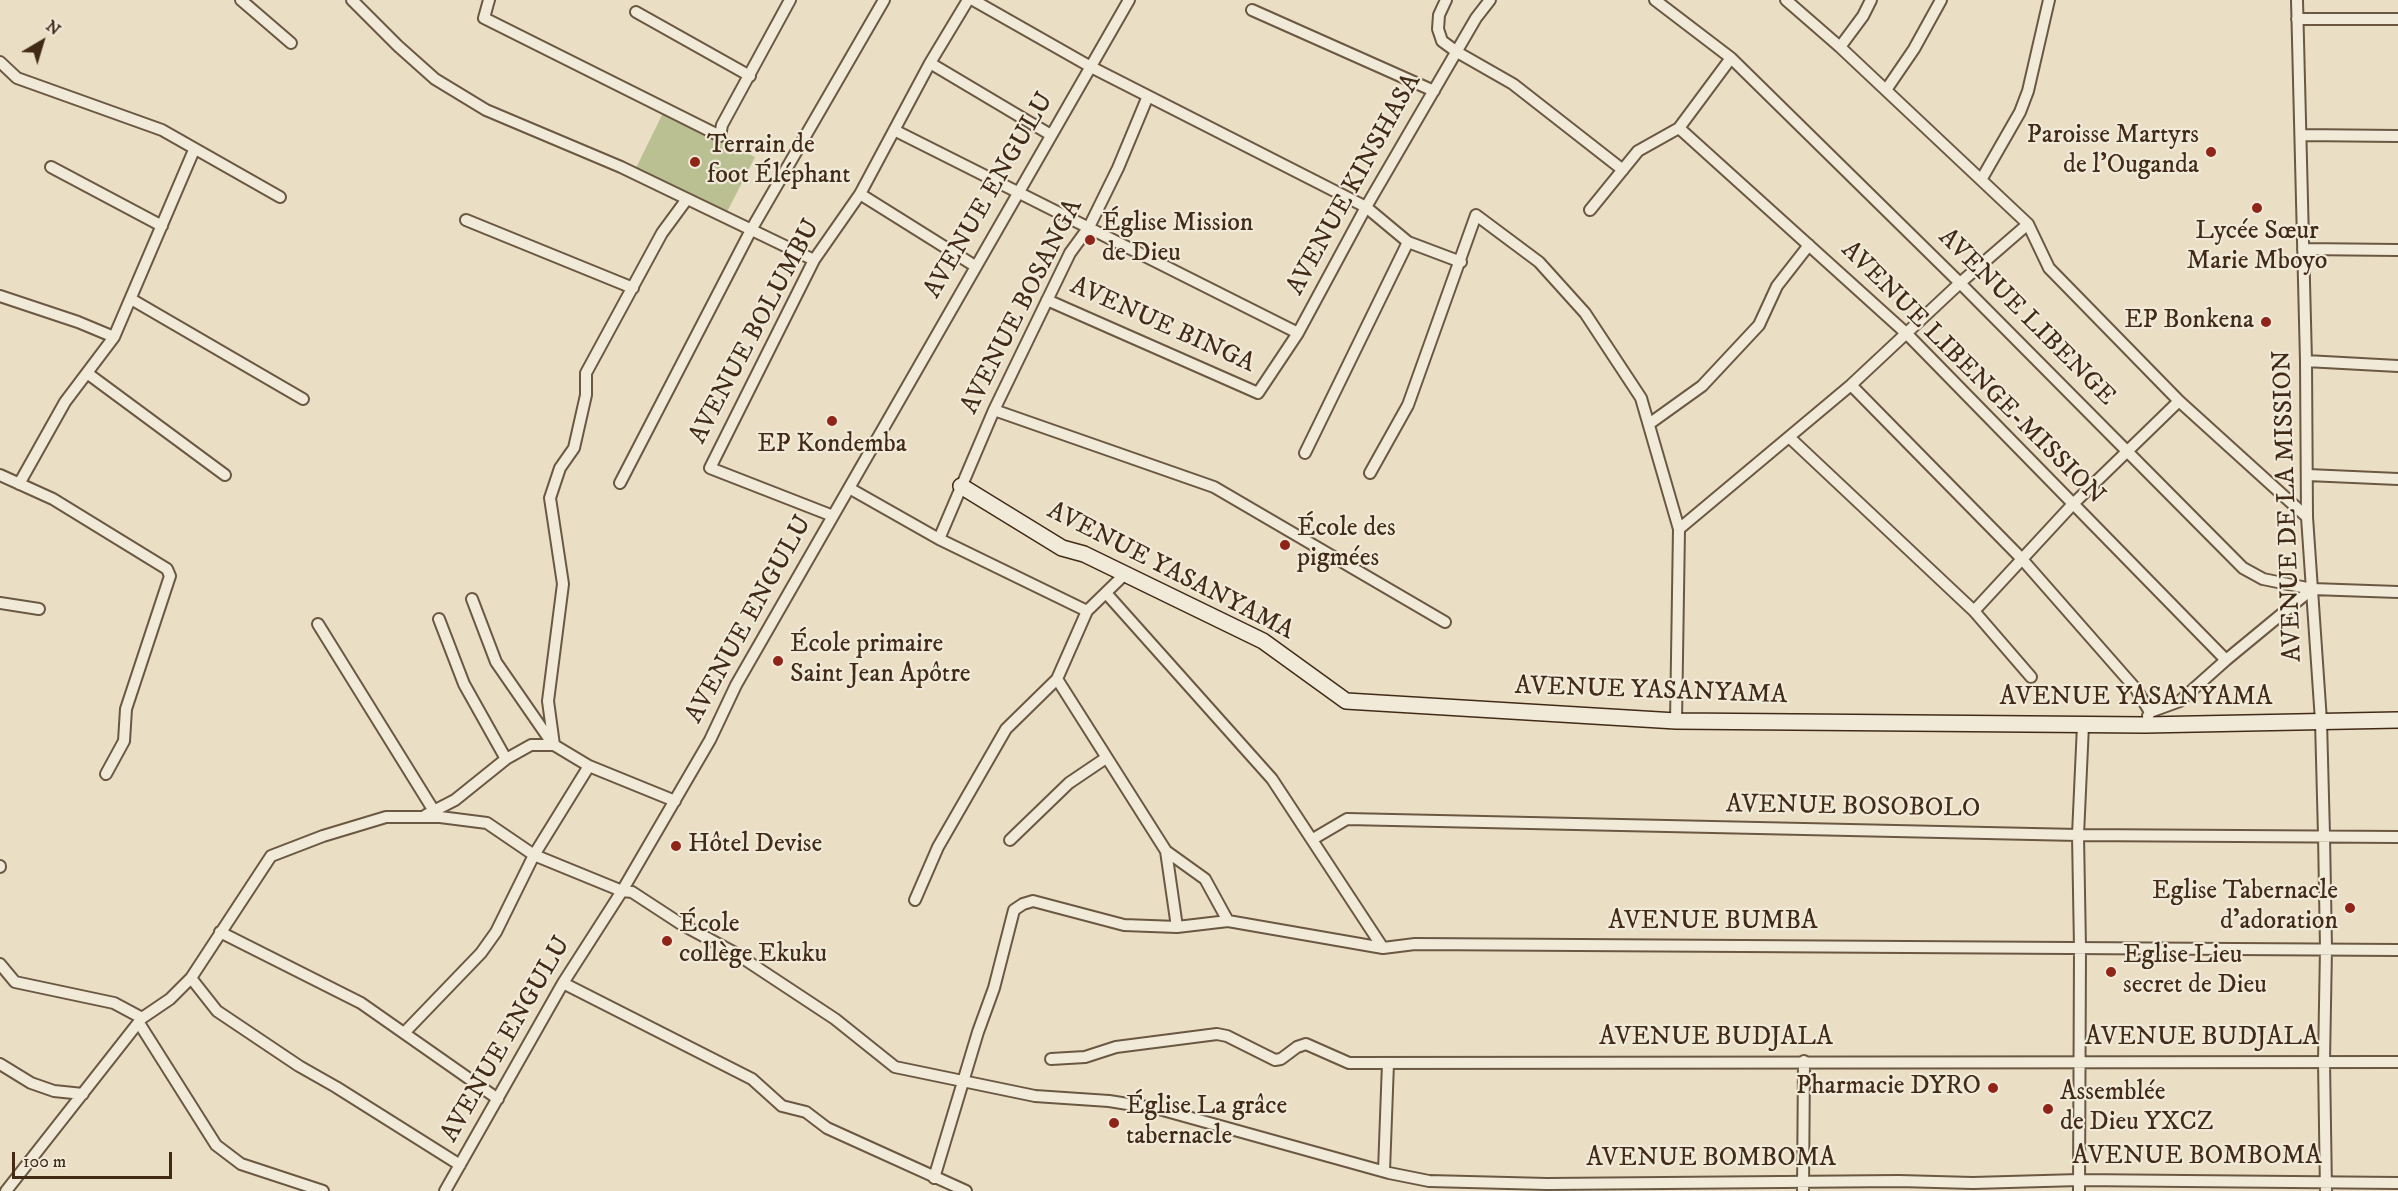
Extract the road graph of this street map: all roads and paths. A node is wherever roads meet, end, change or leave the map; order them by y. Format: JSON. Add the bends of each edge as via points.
{"nodes":[{"id":1,"x":241,"y":0,"type":"edge"},
{"id":2,"x":352,"y":0,"type":"edge"},
{"id":3,"x":489,"y":0,"type":"edge"},
{"id":4,"x":790,"y":0,"type":"edge"},
{"id":5,"x":884,"y":0,"type":"edge"},
{"id":6,"x":968,"y":0,"type":"edge"},
{"id":7,"x":974,"y":0,"type":"edge"},
{"id":8,"x":1128,"y":0,"type":"edge"},
{"id":9,"x":1446,"y":0,"type":"edge"},
{"id":10,"x":1490,"y":0,"type":"edge"},
{"id":11,"x":1655,"y":0,"type":"edge"},
{"id":12,"x":1786,"y":0,"type":"edge"},
{"id":13,"x":1871,"y":0,"type":"edge"},
{"id":14,"x":1941,"y":0,"type":"edge"},
{"id":15,"x":2049,"y":0,"type":"edge"},
{"id":16,"x":2297,"y":0,"type":"edge"},
{"id":17,"x":1252,"y":10,"type":"dead end"},
{"id":18,"x":636,"y":12,"type":"dead end"},
{"id":19,"x":2297,"y":19,"type":"junction"},
{"id":20,"x":2398,"y":19,"type":"edge"},
{"id":21,"x":291,"y":43,"type":"dead end"},
{"id":22,"x":1840,"y":47,"type":"junction"},
{"id":23,"x":1457,"y":52,"type":"junction"},
{"id":24,"x":1731,"y":58,"type":"junction"},
{"id":25,"x":0,"y":62,"type":"edge"},
{"id":26,"x":930,"y":63,"type":"junction"},
{"id":27,"x":1091,"y":67,"type":"junction"},
{"id":28,"x":750,"y":76,"type":"junction"},
{"id":29,"x":1886,"y":90,"type":"junction"},
{"id":30,"x":1434,"y":91,"type":"junction"},
{"id":31,"x":1148,"y":96,"type":"junction"},
{"id":32,"x":1679,"y":128,"type":"junction"},
{"id":33,"x":896,"y":131,"type":"junction"},
{"id":34,"x":1051,"y":135,"type":"junction"},
{"id":35,"x":2301,"y":135,"type":"junction"},
{"id":36,"x":2398,"y":136,"type":"edge"},
{"id":37,"x":194,"y":150,"type":"junction"},
{"id":38,"x":51,"y":167,"type":"dead end"},
{"id":39,"x":1623,"y":170,"type":"junction"},
{"id":40,"x":1981,"y":180,"type":"junction"},
{"id":41,"x":1018,"y":193,"type":"junction"},
{"id":42,"x":860,"y":194,"type":"junction"},
{"id":43,"x":280,"y":197,"type":"dead end"},
{"id":44,"x":687,"y":199,"type":"junction"},
{"id":45,"x":1366,"y":207,"type":"junction"},
{"id":46,"x":1590,"y":210,"type":"dead end"},
{"id":47,"x":466,"y":219,"type":"dead end"},
{"id":48,"x":2028,"y":224,"type":"junction"},
{"id":49,"x":162,"y":226,"type":"junction"},
{"id":50,"x":1089,"y":227,"type":"junction"},
{"id":51,"x":750,"y":230,"type":"junction"},
{"id":52,"x":1408,"y":242,"type":"junction"},
{"id":53,"x":1809,"y":245,"type":"junction"},
{"id":54,"x":2303,"y":249,"type":"junction"},
{"id":55,"x":2398,"y":250,"type":"edge"},
{"id":56,"x":814,"y":260,"type":"junction"},
{"id":57,"x":1461,"y":262,"type":"junction"},
{"id":58,"x":975,"y":266,"type":"junction"},
{"id":59,"x":1960,"y":283,"type":"junction"},
{"id":60,"x":633,"y":288,"type":"junction"},
{"id":61,"x":0,"y":296,"type":"edge"},
{"id":62,"x":131,"y":299,"type":"junction"},
{"id":63,"x":1047,"y":300,"type":"junction"},
{"id":64,"x":1298,"y":333,"type":"junction"},
{"id":65,"x":1907,"y":334,"type":"junction"},
{"id":66,"x":114,"y":338,"type":"junction"},
{"id":67,"x":2306,"y":361,"type":"junction"},
{"id":68,"x":2398,"y":366,"type":"edge"},
{"id":69,"x":87,"y":373,"type":"junction"},
{"id":70,"x":1851,"y":385,"type":"junction"},
{"id":71,"x":1258,"y":393,"type":"joint"},
{"id":72,"x":303,"y":399,"type":"dead end"},
{"id":73,"x":2179,"y":400,"type":"junction"},
{"id":74,"x":993,"y":410,"type":"junction"},
{"id":75,"x":1649,"y":424,"type":"junction"},
{"id":76,"x":1789,"y":436,"type":"junction"},
{"id":77,"x":2127,"y":451,"type":"junction"},
{"id":78,"x":1305,"y":453,"type":"dead end"},
{"id":79,"x":1371,"y":473,"type":"dead end"},
{"id":80,"x":0,"y":475,"type":"edge"},
{"id":81,"x":225,"y":475,"type":"dead end"},
{"id":82,"x":2308,"y":475,"type":"junction"},
{"id":83,"x":2398,"y":479,"type":"edge"},
{"id":84,"x":620,"y":483,"type":"dead end"},
{"id":85,"x":19,"y":484,"type":"junction"},
{"id":86,"x":961,"y":486,"type":"junction"},
{"id":87,"x":849,"y":488,"type":"junction"},
{"id":88,"x":2073,"y":504,"type":"junction"},
{"id":89,"x":833,"y":516,"type":"junction"},
{"id":90,"x":2307,"y":518,"type":"junction"},
{"id":91,"x":1679,"y":529,"type":"junction"},
{"id":92,"x":939,"y":539,"type":"junction"},
{"id":93,"x":2021,"y":558,"type":"junction"},
{"id":94,"x":1125,"y":574,"type":"junction"},
{"id":95,"x":2312,"y":589,"type":"junction"},
{"id":96,"x":1106,"y":592,"type":"junction"},
{"id":97,"x":2398,"y":592,"type":"edge"},
{"id":98,"x":472,"y":599,"type":"dead end"},
{"id":99,"x":0,"y":603,"type":"edge"},
{"id":100,"x":39,"y":609,"type":"dead end"},
{"id":101,"x":1974,"y":610,"type":"junction"},
{"id":102,"x":1087,"y":611,"type":"junction"},
{"id":103,"x":439,"y":620,"type":"dead end"},
{"id":104,"x":1445,"y":622,"type":"dead end"},
{"id":105,"x":318,"y":624,"type":"dead end"},
{"id":106,"x":2226,"y":660,"type":"junction"},
{"id":107,"x":2031,"y":676,"type":"dead end"},
{"id":108,"x":1057,"y":678,"type":"junction"},
{"id":109,"x":2147,"y":718,"type":"junction"},
{"id":110,"x":2398,"y":720,"type":"edge"},
{"id":111,"x":1676,"y":721,"type":"junction"},
{"id":112,"x":2321,"y":721,"type":"junction"},
{"id":113,"x":2083,"y":724,"type":"junction"},
{"id":114,"x":554,"y":745,"type":"junction"},
{"id":115,"x":1106,"y":758,"type":"junction"},
{"id":116,"x":506,"y":759,"type":"junction"},
{"id":117,"x":589,"y":766,"type":"junction"},
{"id":118,"x":106,"y":774,"type":"dead end"},
{"id":119,"x":675,"y":801,"type":"junction"},
{"id":120,"x":434,"y":811,"type":"junction"},
{"id":121,"x":423,"y":817,"type":"junction"},
{"id":122,"x":2078,"y":835,"type":"junction"},
{"id":123,"x":2324,"y":835,"type":"junction"},
{"id":124,"x":2398,"y":837,"type":"edge"},
{"id":125,"x":1313,"y":839,"type":"junction"},
{"id":126,"x":1010,"y":840,"type":"dead end"},
{"id":127,"x":1166,"y":851,"type":"junction"},
{"id":128,"x":534,"y":855,"type":"junction"},
{"id":129,"x":622,"y":891,"type":"junction"},
{"id":130,"x":915,"y":900,"type":"dead end"},
{"id":131,"x":1228,"y":921,"type":"junction"},
{"id":132,"x":1177,"y":927,"type":"junction"},
{"id":133,"x":220,"y":932,"type":"junction"},
{"id":134,"x":1383,"y":948,"type":"junction"},
{"id":135,"x":2080,"y":948,"type":"junction"},
{"id":136,"x":2326,"y":948,"type":"junction"},
{"id":137,"x":2398,"y":950,"type":"edge"},
{"id":138,"x":0,"y":964,"type":"edge"},
{"id":139,"x":191,"y":978,"type":"junction"},
{"id":140,"x":563,"y":983,"type":"junction"},
{"id":141,"x":141,"y":1020,"type":"junction"},
{"id":142,"x":404,"y":1033,"type":"junction"},
{"id":143,"x":1051,"y":1059,"type":"dead end"},
{"id":144,"x":2079,"y":1061,"type":"junction"},
{"id":145,"x":2324,"y":1061,"type":"junction"},
{"id":146,"x":1804,"y":1062,"type":"junction"},
{"id":147,"x":2398,"y":1062,"type":"edge"},
{"id":148,"x":1388,"y":1063,"type":"junction"},
{"id":149,"x":0,"y":1064,"type":"edge"},
{"id":150,"x":963,"y":1082,"type":"junction"},
{"id":151,"x":83,"y":1094,"type":"junction"},
{"id":152,"x":498,"y":1099,"type":"junction"},
{"id":153,"x":460,"y":1165,"type":"junction"},
{"id":154,"x":1384,"y":1171,"type":"junction"},
{"id":155,"x":934,"y":1178,"type":"junction"},
{"id":156,"x":2398,"y":1183,"type":"edge"},
{"id":157,"x":2079,"y":1185,"type":"edge"},
{"id":158,"x":2326,"y":1186,"type":"edge"},
{"id":159,"x":1804,"y":1187,"type":"edge"},
{"id":160,"x":6,"y":1191,"type":"edge"},
{"id":161,"x":323,"y":1191,"type":"edge"},
{"id":162,"x":445,"y":1191,"type":"edge"},
{"id":163,"x":966,"y":1191,"type":"edge"}],
"edges":[{"from":1,"to":21,"type":"street"},
{"from":2,"to":44,"type":"street","via":[[435,80],[476,104]]},
{"from":3,"to":28,"type":"street","via":[[484,18],[720,136],[722,125]]},
{"from":4,"to":28,"type":"street"},
{"from":5,"to":51,"type":"street"},
{"from":6,"to":26,"type":"street","name":"AVENUE BOLUMBU"},
{"from":7,"to":27,"type":"street"},
{"from":8,"to":27,"type":"street","name":"AVENUE ENGULU"},
{"from":9,"to":23,"type":"street","via":[[1438,29],[1442,41]]},
{"from":10,"to":23,"type":"street","name":"AVENUE KINSHASA"},
{"from":11,"to":24,"type":"street","name":"AVENUE LIBENGE"},
{"from":12,"to":22,"type":"street"},
{"from":13,"to":22,"type":"street"},
{"from":14,"to":29,"type":"street"},
{"from":15,"to":40,"type":"street","via":[[2028,91]]},
{"from":16,"to":19,"type":"street","name":"AVENUE DE LA MISSION"},
{"from":17,"to":30,"type":"street"},
{"from":18,"to":28,"type":"street"},
{"from":19,"to":20,"type":"street"},
{"from":19,"to":35,"type":"street","name":"AVENUE DE LA MISSION"},
{"from":22,"to":29,"type":"street"},
{"from":23,"to":30,"type":"street","name":"AVENUE KINSHASA"},
{"from":23,"to":39,"type":"street","via":[[1513,84]]},
{"from":24,"to":32,"type":"street"},
{"from":24,"to":59,"type":"street","name":"AVENUE LIBENGE"},
{"from":25,"to":37,"type":"street","via":[[17,78],[162,130]]},
{"from":26,"to":33,"type":"street","name":"AVENUE BOLUMBU"},
{"from":26,"to":34,"type":"street"},
{"from":27,"to":31,"type":"street"},
{"from":27,"to":34,"type":"street","name":"AVENUE ENGULU"},
{"from":29,"to":40,"type":"street"},
{"from":30,"to":45,"type":"street","name":"AVENUE KINSHASA"},
{"from":31,"to":45,"type":"street"},
{"from":31,"to":50,"type":"street","name":"AVENUE BOSANGA"},
{"from":32,"to":39,"type":"street","via":[[1638,151]]},
{"from":32,"to":53,"type":"street","name":"AVENUE LIBENGE-MISSION"},
{"from":33,"to":41,"type":"street"},
{"from":33,"to":42,"type":"street","name":"AVENUE BOLUMBU"},
{"from":34,"to":41,"type":"street","name":"AVENUE ENGULU"},
{"from":35,"to":36,"type":"street"},
{"from":35,"to":54,"type":"street","name":"AVENUE DE LA MISSION"},
{"from":37,"to":43,"type":"street"},
{"from":37,"to":49,"type":"street"},
{"from":38,"to":49,"type":"street"},
{"from":39,"to":46,"type":"street"},
{"from":40,"to":48,"type":"street"},
{"from":41,"to":50,"type":"street"},
{"from":41,"to":58,"type":"street","name":"AVENUE ENGULU"},
{"from":42,"to":56,"type":"street","name":"AVENUE BOLUMBU"},
{"from":42,"to":58,"type":"street"},
{"from":44,"to":51,"type":"street"},
{"from":44,"to":60,"type":"street","via":[[662,233]]},
{"from":45,"to":52,"type":"street"},
{"from":45,"to":64,"type":"street","name":"AVENUE KINSHASA"},
{"from":47,"to":60,"type":"street"},
{"from":48,"to":59,"type":"street"},
{"from":48,"to":73,"type":"street","via":[[2049,268]]},
{"from":49,"to":62,"type":"street"},
{"from":50,"to":63,"type":"street","name":"AVENUE BOSANGA","via":[[1070,253]]},
{"from":50,"to":64,"type":"street"},
{"from":51,"to":56,"type":"street"},
{"from":51,"to":84,"type":"street"},
{"from":52,"to":57,"type":"street"},
{"from":52,"to":78,"type":"street"},
{"from":53,"to":65,"type":"street","name":"AVENUE LIBENGE-MISSION"},
{"from":53,"to":75,"type":"street","via":[[1778,286],[1759,325],[1702,386]]},
{"from":54,"to":55,"type":"street"},
{"from":54,"to":67,"type":"street","name":"AVENUE DE LA MISSION"},
{"from":56,"to":89,"type":"street","name":"AVENUE BOLUMBU","via":[[710,468]]},
{"from":57,"to":75,"type":"street","via":[[1476,215],[1539,262],[1585,313],[1641,398]]},
{"from":57,"to":79,"type":"street","via":[[1408,405]]},
{"from":58,"to":87,"type":"street","name":"AVENUE ENGULU"},
{"from":59,"to":65,"type":"street"},
{"from":59,"to":77,"type":"street","name":"AVENUE LIBENGE"},
{"from":60,"to":114,"type":"street","via":[[586,373],[574,448],[560,468],[550,498],[563,584],[548,701]]},
{"from":61,"to":66,"type":"street"},
{"from":62,"to":66,"type":"street"},
{"from":62,"to":72,"type":"street"},
{"from":63,"to":71,"type":"street","name":"AVENUE BINGA"},
{"from":63,"to":74,"type":"street","name":"AVENUE BOSANGA"},
{"from":64,"to":71,"type":"street","name":"AVENUE KINSHASA"},
{"from":65,"to":70,"type":"street"},
{"from":65,"to":88,"type":"street","name":"AVENUE LIBENGE-MISSION"},
{"from":66,"to":69,"type":"street"},
{"from":67,"to":68,"type":"street"},
{"from":67,"to":82,"type":"street","name":"AVENUE DE LA MISSION"},
{"from":69,"to":81,"type":"street"},
{"from":69,"to":85,"type":"street","via":[[65,402]]},
{"from":70,"to":76,"type":"street"},
{"from":70,"to":93,"type":"street"},
{"from":73,"to":77,"type":"street"},
{"from":73,"to":90,"type":"street"},
{"from":74,"to":86,"type":"street","name":"AVENUE BOSANGA"},
{"from":74,"to":104,"type":"street","via":[[1215,487]]},
{"from":75,"to":91,"type":"street"},
{"from":76,"to":91,"type":"street"},
{"from":76,"to":101,"type":"street"},
{"from":77,"to":88,"type":"street"},
{"from":77,"to":95,"type":"street","name":"AVENUE LIBENGE","via":[[2243,568],[2263,579]]},
{"from":80,"to":85,"type":"street"},
{"from":82,"to":83,"type":"street"},
{"from":82,"to":90,"type":"street","name":"AVENUE DE LA MISSION"},
{"from":85,"to":118,"type":"street","via":[[53,499],[167,569],[170,576],[126,710],[124,741]]},
{"from":86,"to":92,"type":"street","name":"AVENUE BOSANGA"},
{"from":86,"to":94,"type":"street","name":"AVENUE YASANYAMA","via":[[1062,548]]},
{"from":87,"to":89,"type":"street","name":"AVENUE ENGULU"},
{"from":87,"to":92,"type":"street"},
{"from":88,"to":93,"type":"street"},
{"from":88,"to":106,"type":"street","name":"AVENUE LIBENGE-MISSION"},
{"from":89,"to":119,"type":"street","name":"AVENUE ENGULU"},
{"from":90,"to":95,"type":"street","name":"AVENUE DE LA MISSION"},
{"from":91,"to":111,"type":"street"},
{"from":92,"to":102,"type":"street"},
{"from":93,"to":101,"type":"street"},
{"from":93,"to":109,"type":"street","via":[[2136,689]]},
{"from":94,"to":96,"type":"street"},
{"from":94,"to":111,"type":"street","name":"AVENUE YASANYAMA","via":[[1263,641],[1346,701]]},
{"from":95,"to":97,"type":"street","name":"AVENUE LIBENGE"},
{"from":95,"to":106,"type":"street"},
{"from":95,"to":112,"type":"street","name":"AVENUE DE LA MISSION"},
{"from":96,"to":102,"type":"street"},
{"from":96,"to":125,"type":"street","via":[[1272,779]]},
{"from":98,"to":114,"type":"street","via":[[496,662]]},
{"from":99,"to":100,"type":"street"},
{"from":101,"to":107,"type":"street"},
{"from":102,"to":108,"type":"street"},
{"from":103,"to":116,"type":"street","via":[[465,684]]},
{"from":105,"to":120,"type":"street"},
{"from":106,"to":109,"type":"street","via":[[2180,701]]},
{"from":108,"to":115,"type":"street"},
{"from":108,"to":130,"type":"street","via":[[1006,729],[938,847]]},
{"from":109,"to":112,"type":"street","name":"AVENUE YASANYAMA"},
{"from":109,"to":113,"type":"street","name":"AVENUE YASANYAMA"},
{"from":110,"to":112,"type":"street","name":"AVENUE YASANYAMA"},
{"from":111,"to":113,"type":"street","name":"AVENUE YASANYAMA"},
{"from":112,"to":123,"type":"street","name":"AVENUE DE LA MISSION"},
{"from":113,"to":122,"type":"street"},
{"from":114,"to":116,"type":"street","via":[[531,745]]},
{"from":114,"to":117,"type":"street"},
{"from":115,"to":126,"type":"street","via":[[1069,783]]},
{"from":115,"to":127,"type":"street"},
{"from":116,"to":120,"type":"street","via":[[455,800]]},
{"from":117,"to":119,"type":"street"},
{"from":117,"to":128,"type":"street"},
{"from":119,"to":129,"type":"street","name":"AVENUE ENGULU"},
{"from":120,"to":121,"type":"street"},
{"from":121,"to":128,"type":"street","name":"AVENUE BOMBOMA","via":[[487,823]]},
{"from":121,"to":133,"type":"street","name":"AVENUE BOMBOMA","via":[[386,817],[272,856]]},
{"from":122,"to":123,"type":"street","name":"AVENUE BOSOBOLO"},
{"from":122,"to":125,"type":"street","name":"AVENUE BOSOBOLO","via":[[1347,819]]},
{"from":122,"to":135,"type":"street"},
{"from":123,"to":124,"type":"street","name":"AVENUE BOSOBOLO"},
{"from":123,"to":136,"type":"street","name":"AVENUE DE LA MISSION"},
{"from":125,"to":134,"type":"street"},
{"from":127,"to":131,"type":"street","via":[[1205,879]]},
{"from":127,"to":132,"type":"street"},
{"from":128,"to":129,"type":"street","name":"AVENUE BOMBOMA"},
{"from":128,"to":142,"type":"street","via":[[491,939]]},
{"from":129,"to":140,"type":"street","name":"AVENUE ENGULU"},
{"from":129,"to":150,"type":"street","name":"AVENUE BOMBOMA","via":[[632,892],[744,959],[835,1019],[895,1066]]},
{"from":131,"to":132,"type":"street","name":"AVENUE BUMBA"},
{"from":131,"to":134,"type":"street","name":"AVENUE BUMBA"},
{"from":132,"to":150,"type":"street","name":"AVENUE BUMBA","via":[[1124,925],[1033,902],[1014,910]]},
{"from":133,"to":139,"type":"street"},
{"from":133,"to":142,"type":"street","via":[[361,1004]]},
{"from":134,"to":135,"type":"street","name":"AVENUE BUMBA","via":[[1415,944]]},
{"from":135,"to":136,"type":"street","name":"AVENUE BUMBA"},
{"from":135,"to":144,"type":"street"},
{"from":136,"to":137,"type":"street","name":"AVENUE BUMBA"},
{"from":136,"to":145,"type":"street","name":"AVENUE DE LA MISSION"},
{"from":138,"to":141,"type":"street","via":[[15,982],[114,1004]]},
{"from":139,"to":141,"type":"street"},
{"from":139,"to":153,"type":"street","via":[[217,1011]]},
{"from":140,"to":152,"type":"street","name":"AVENUE ENGULU"},
{"from":140,"to":155,"type":"street","via":[[752,1079],[782,1106],[806,1112],[827,1128]]},
{"from":141,"to":151,"type":"street"},
{"from":141,"to":161,"type":"street","via":[[216,1145],[241,1164]]},
{"from":142,"to":152,"type":"street"},
{"from":143,"to":148,"type":"street","name":"AVENUE BUDJALA","via":[[1085,1057],[1116,1047],[1217,1034],[1275,1060],[1301,1044],[1349,1063]]},
{"from":144,"to":145,"type":"street","name":"AVENUE BUDJALA"},
{"from":144,"to":146,"type":"street","name":"AVENUE BUDJALA"},
{"from":144,"to":157,"type":"street"},
{"from":145,"to":147,"type":"street","name":"AVENUE BUDJALA"},
{"from":145,"to":158,"type":"street","name":"AVENUE DE LA MISSION"},
{"from":146,"to":148,"type":"street","name":"AVENUE BUDJALA"},
{"from":146,"to":159,"type":"street"},
{"from":148,"to":154,"type":"street"},
{"from":149,"to":151,"type":"street","via":[[31,1083],[54,1091]]},
{"from":150,"to":154,"type":"street","name":"AVENUE BOMBOMA","via":[[1035,1096],[1159,1109]]},
{"from":150,"to":155,"type":"street"},
{"from":151,"to":160,"type":"street"},
{"from":152,"to":153,"type":"street","name":"AVENUE ENGULU"},
{"from":153,"to":162,"type":"street","name":"AVENUE ENGULU"},
{"from":154,"to":159,"type":"street","name":"AVENUE BOMBOMA","via":[[1429,1181]]},
{"from":155,"to":163,"type":"street"},
{"from":156,"to":158,"type":"street","name":"AVENUE BOMBOMA"},
{"from":157,"to":158,"type":"street","name":"AVENUE BOMBOMA"},
{"from":157,"to":159,"type":"street","name":"AVENUE BOMBOMA","via":[[1899,1181]]}]}
